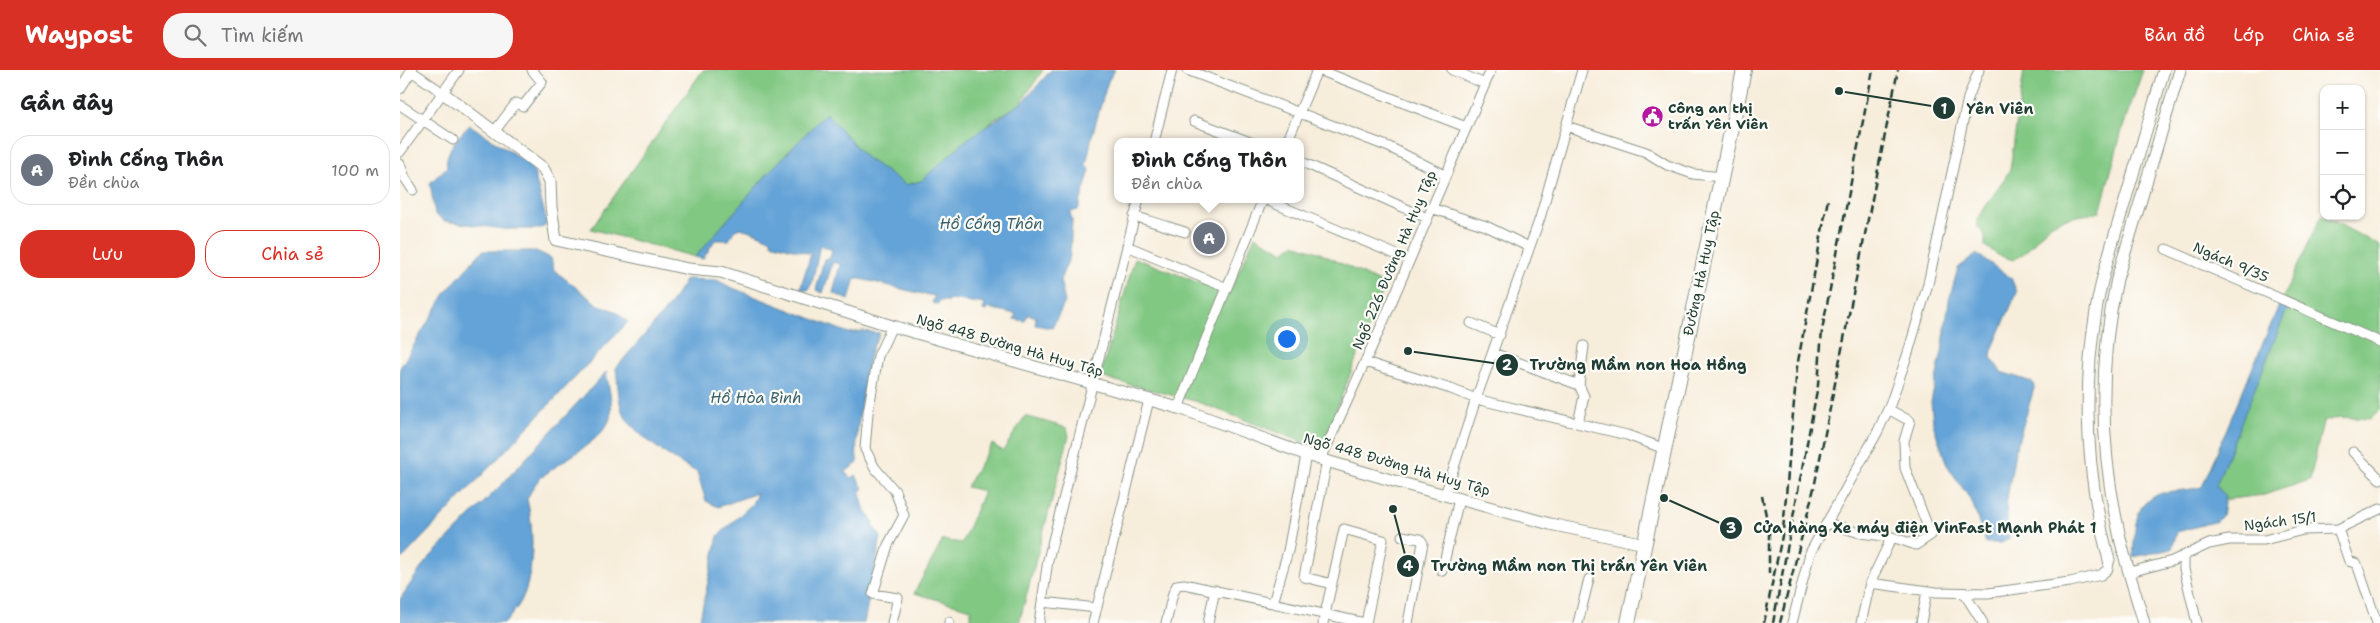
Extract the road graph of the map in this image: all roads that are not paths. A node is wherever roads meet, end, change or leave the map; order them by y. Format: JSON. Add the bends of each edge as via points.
{"nodes":[{"id":1,"x":411,"y":70,"type":"edge"},
{"id":2,"x":459,"y":70,"type":"edge"},
{"id":3,"x":532,"y":70,"type":"edge"},
{"id":4,"x":1172,"y":70,"type":"edge"},
{"id":5,"x":1187,"y":70,"type":"edge"},
{"id":6,"x":1318,"y":70,"type":"edge"},
{"id":7,"x":1452,"y":70,"type":"edge"},
{"id":8,"x":1491,"y":70,"type":"edge"},
{"id":9,"x":1582,"y":70,"type":"edge"},
{"id":10,"x":1744,"y":70,"type":"edge"},
{"id":11,"x":1979,"y":70,"type":"edge"},
{"id":12,"x":2164,"y":70,"type":"edge"},
{"id":13,"x":2180,"y":70,"type":"edge"},
{"id":14,"x":1485,"y":84,"type":"junction"},
{"id":15,"x":400,"y":89,"type":"edge"},
{"id":16,"x":443,"y":93,"type":"junction"},
{"id":17,"x":400,"y":106,"type":"edge"},
{"id":18,"x":1300,"y":113,"type":"junction"},
{"id":19,"x":423,"y":121,"type":"junction"},
{"id":20,"x":1194,"y":121,"type":"dead end"},
{"id":21,"x":1566,"y":126,"type":"junction"},
{"id":22,"x":1466,"y":127,"type":"junction"},
{"id":23,"x":494,"y":132,"type":"junction"},
{"id":24,"x":1155,"y":138,"type":"edge"},
{"id":25,"x":1239,"y":138,"type":"edge"},
{"id":26,"x":1289,"y":138,"type":"edge"},
{"id":27,"x":453,"y":140,"type":"dead end"},
{"id":28,"x":400,"y":152,"type":"edge"},
{"id":29,"x":1304,"y":163,"type":"edge"},
{"id":30,"x":400,"y":164,"type":"edge"},
{"id":31,"x":1445,"y":175,"type":"junction"},
{"id":32,"x":1721,"y":177,"type":"junction"},
{"id":33,"x":413,"y":190,"type":"dead end"},
{"id":34,"x":1138,"y":203,"type":"edge"},
{"id":35,"x":1262,"y":203,"type":"edge"},
{"id":36,"x":1274,"y":203,"type":"edge"},
{"id":37,"x":1431,"y":208,"type":"junction"},
{"id":38,"x":1134,"y":216,"type":"junction"},
{"id":39,"x":1426,"y":218,"type":"junction"},
{"id":40,"x":1185,"y":232,"type":"dead end"},
{"id":41,"x":1127,"y":246,"type":"junction"},
{"id":42,"x":1529,"y":247,"type":"junction"},
{"id":43,"x":2166,"y":250,"type":"dead end"},
{"id":44,"x":1409,"y":260,"type":"junction"},
{"id":45,"x":1226,"y":288,"type":"junction"},
{"id":46,"x":1471,"y":323,"type":"dead end"},
{"id":47,"x":892,"y":326,"type":"junction"},
{"id":48,"x":1500,"y":334,"type":"junction"},
{"id":49,"x":2380,"y":342,"type":"edge"},
{"id":50,"x":1584,"y":346,"type":"dead end"},
{"id":51,"x":1493,"y":353,"type":"junction"},
{"id":52,"x":1365,"y":362,"type":"junction"},
{"id":53,"x":1091,"y":384,"type":"junction"},
{"id":54,"x":1579,"y":385,"type":"junction"},
{"id":55,"x":1476,"y":399,"type":"junction"},
{"id":56,"x":1149,"y":400,"type":"junction"},
{"id":57,"x":1178,"y":408,"type":"junction"},
{"id":58,"x":1888,"y":409,"type":"junction"},
{"id":59,"x":1578,"y":423,"type":"junction"},
{"id":60,"x":2104,"y":438,"type":"junction"},
{"id":61,"x":2089,"y":439,"type":"junction"},
{"id":62,"x":1665,"y":449,"type":"junction"},
{"id":63,"x":2353,"y":452,"type":"dead end"},
{"id":64,"x":1306,"y":454,"type":"junction"},
{"id":65,"x":1324,"y":460,"type":"junction"},
{"id":66,"x":2380,"y":479,"type":"edge"},
{"id":67,"x":1445,"y":495,"type":"junction"},
{"id":68,"x":1459,"y":499,"type":"junction"},
{"id":69,"x":2380,"y":509,"type":"edge"},
{"id":70,"x":1827,"y":523,"type":"junction"},
{"id":71,"x":2338,"y":529,"type":"junction"},
{"id":72,"x":1402,"y":536,"type":"dead end"},
{"id":73,"x":1892,"y":536,"type":"junction"},
{"id":74,"x":1645,"y":544,"type":"junction"},
{"id":75,"x":2184,"y":557,"type":"junction"},
{"id":76,"x":2110,"y":560,"type":"joint"},
{"id":77,"x":1442,"y":571,"type":"dead end"},
{"id":78,"x":2130,"y":572,"type":"junction"},
{"id":79,"x":1589,"y":580,"type":"dead end"},
{"id":80,"x":1870,"y":582,"type":"junction"},
{"id":81,"x":1332,"y":584,"type":"junction"},
{"id":82,"x":1215,"y":590,"type":"junction"},
{"id":83,"x":1927,"y":591,"type":"junction"},
{"id":84,"x":1964,"y":593,"type":"junction"},
{"id":85,"x":1042,"y":602,"type":"junction"},
{"id":86,"x":1273,"y":603,"type":"junction"},
{"id":87,"x":1097,"y":608,"type":"junction"},
{"id":88,"x":1324,"y":619,"type":"edge"},
{"id":89,"x":892,"y":623,"type":"edge"},
{"id":90,"x":1039,"y":623,"type":"edge"},
{"id":91,"x":1094,"y":623,"type":"edge"},
{"id":92,"x":1166,"y":623,"type":"edge"},
{"id":93,"x":1208,"y":623,"type":"edge"},
{"id":94,"x":1366,"y":623,"type":"edge"},
{"id":95,"x":1408,"y":623,"type":"edge"},
{"id":96,"x":1578,"y":623,"type":"edge"},
{"id":97,"x":1628,"y":623,"type":"edge"},
{"id":98,"x":1792,"y":623,"type":"edge"},
{"id":99,"x":1861,"y":623,"type":"edge"},
{"id":100,"x":1921,"y":623,"type":"edge"},
{"id":101,"x":1983,"y":623,"type":"edge"},
{"id":102,"x":2144,"y":623,"type":"edge"},
{"id":103,"x":2196,"y":623,"type":"edge"},
{"id":104,"x":2377,"y":623,"type":"edge"}],
"edges":[{"from":1,"to":15,"type":"street"},
{"from":1,"to":16,"type":"street"},
{"from":2,"to":16,"type":"street"},
{"from":3,"to":23,"type":"street","via":[[541,78],[537,90],[523,106],[516,103]]},
{"from":4,"to":24,"type":"street"},
{"from":5,"to":18,"type":"street"},
{"from":6,"to":18,"type":"street"},
{"from":6,"to":22,"type":"street"},
{"from":7,"to":14,"type":"street"},
{"from":8,"to":14,"type":"street","name":"Ngõ 226 Đường Hà Huy Tập"},
{"from":9,"to":21,"type":"street"},
{"from":10,"to":32,"type":"main road","name":"Đường Hà Huy Tập"},
{"from":11,"to":58,"type":"street","via":[[1968,98],[1928,284]]},
{"from":12,"to":61,"type":"street","via":[[2109,251],[2096,311],[2089,378]]},
{"from":13,"to":60,"type":"street","via":[[2111,306],[2104,373]]},
{"from":14,"to":22,"type":"street","name":"Ngõ 226 Đường Hà Huy Tập"},
{"from":16,"to":19,"type":"street"},
{"from":16,"to":23,"type":"street","name":"Ngõ 448 Đường Hà Huy Tập"},
{"from":17,"to":19,"type":"street"},
{"from":18,"to":26,"type":"street"},
{"from":18,"to":31,"type":"street","via":[[1390,147]]},
{"from":19,"to":27,"type":"street"},
{"from":19,"to":28,"type":"street"},
{"from":20,"to":25,"type":"street"},
{"from":21,"to":32,"type":"street","via":[[1646,152],[1667,165],[1693,174]]},
{"from":21,"to":42,"type":"street"},
{"from":22,"to":31,"type":"street","name":"Ngõ 226 Đường Hà Huy Tập"},
{"from":23,"to":47,"type":"street","name":"Ngõ 448 Đường Hà Huy Tập","via":[[543,168],[550,181],[556,240],[688,269],[720,272]]},
{"from":29,"to":39,"type":"street"},
{"from":30,"to":33,"type":"street"},
{"from":31,"to":37,"type":"street","name":"Ngõ 226 Đường Hà Huy Tập"},
{"from":32,"to":62,"type":"main road","name":"Đường Hà Huy Tập"},
{"from":34,"to":38,"type":"street"},
{"from":35,"to":45,"type":"street"},
{"from":36,"to":44,"type":"street"},
{"from":37,"to":39,"type":"street","name":"Ngõ 226 Đường Hà Huy Tập"},
{"from":37,"to":42,"type":"street","via":[[1486,226]]},
{"from":38,"to":40,"type":"street"},
{"from":38,"to":41,"type":"street"},
{"from":39,"to":44,"type":"street","name":"Ngõ 226 Đường Hà Huy Tập"},
{"from":41,"to":45,"type":"street"},
{"from":41,"to":53,"type":"street"},
{"from":42,"to":48,"type":"street"},
{"from":43,"to":49,"type":"street","name":"Ngách 9/35"},
{"from":44,"to":52,"type":"street","name":"Ngõ 226 Đường Hà Huy Tập"},
{"from":45,"to":57,"type":"street"},
{"from":46,"to":48,"type":"street"},
{"from":47,"to":53,"type":"street","name":"Ngõ 448 Đường Hà Huy Tập"},
{"from":47,"to":89,"type":"street","via":[[878,356],[865,449],[875,468],[895,491],[904,515],[888,546],[873,594],[898,598]]},
{"from":48,"to":51,"type":"street"},
{"from":50,"to":54,"type":"street"},
{"from":51,"to":54,"type":"street"},
{"from":51,"to":55,"type":"street"},
{"from":52,"to":55,"type":"street"},
{"from":52,"to":65,"type":"street","name":"Ngõ 226 Đường Hà Huy Tập"},
{"from":53,"to":56,"type":"street","name":"Ngõ 448 Đường Hà Huy Tập"},
{"from":53,"to":85,"type":"street","via":[[1048,560]]},
{"from":54,"to":59,"type":"street","via":[[1584,396]]},
{"from":55,"to":59,"type":"street"},
{"from":55,"to":67,"type":"street"},
{"from":56,"to":57,"type":"street","name":"Ngõ 448 Đường Hà Huy Tập"},
{"from":56,"to":87,"type":"street"},
{"from":57,"to":64,"type":"street","name":"Ngõ 448 Đường Hà Huy Tập"},
{"from":58,"to":70,"type":"street"},
{"from":58,"to":73,"type":"street","via":[[1910,421],[1904,441],[1905,468],[1931,535],[1916,544]]},
{"from":59,"to":62,"type":"street","via":[[1627,435]]},
{"from":60,"to":61,"type":"street"},
{"from":60,"to":78,"type":"street","via":[[2112,503]]},
{"from":61,"to":76,"type":"street","via":[[2097,509]]},
{"from":62,"to":74,"type":"main road","name":"Đường Hà Huy Tập"},
{"from":63,"to":66,"type":"street"},
{"from":64,"to":65,"type":"street","name":"Ngõ 448 Đường Hà Huy Tập"},
{"from":64,"to":86,"type":"street","via":[[1288,551]]},
{"from":65,"to":67,"type":"street","name":"Ngõ 448 Đường Hà Huy Tập"},
{"from":65,"to":81,"type":"street","name":"Ngõ 226 Đường Hà Huy Tập","via":[[1304,577]]},
{"from":67,"to":68,"type":"street","name":"Ngõ 448 Đường Hà Huy Tập"},
{"from":68,"to":74,"type":"street","name":"Ngõ 448 Đường Hà Huy Tập","via":[[1550,524]]},
{"from":68,"to":77,"type":"street"},
{"from":69,"to":71,"type":"street","name":"Ngách 15/1"},
{"from":70,"to":73,"type":"street","via":[[1860,534]]},
{"from":70,"to":98,"type":"street","via":[[1810,553]]},
{"from":71,"to":75,"type":"street","name":"Ngách 15/1","via":[[2303,530],[2254,541],[2229,540],[2209,544]]},
{"from":71,"to":104,"type":"street","via":[[2349,561],[2356,564]]},
{"from":72,"to":95,"type":"street","via":[[1420,539],[1423,543]]},
{"from":73,"to":80,"type":"street"},
{"from":74,"to":97,"type":"main road","name":"Đường Hà Huy Tập"},
{"from":75,"to":78,"type":"street","name":"Ngách 15/1"},
{"from":75,"to":103,"type":"street"},
{"from":76,"to":84,"type":"street","via":[[2108,569],[2101,575],[1988,593]]},
{"from":78,"to":102,"type":"street"},
{"from":79,"to":96,"type":"street"},
{"from":80,"to":83,"type":"street"},
{"from":80,"to":99,"type":"street"},
{"from":81,"to":88,"type":"street"},
{"from":81,"to":94,"type":"street","via":[[1344,529],[1383,540]]},
{"from":82,"to":86,"type":"street"},
{"from":82,"to":92,"type":"street","via":[[1177,585]]},
{"from":82,"to":93,"type":"street"},
{"from":83,"to":84,"type":"street"},
{"from":83,"to":100,"type":"street"},
{"from":84,"to":101,"type":"street"},
{"from":85,"to":87,"type":"street"},
{"from":85,"to":90,"type":"street"},
{"from":86,"to":88,"type":"street"},
{"from":87,"to":91,"type":"street"},
{"from":88,"to":94,"type":"street"}]}
